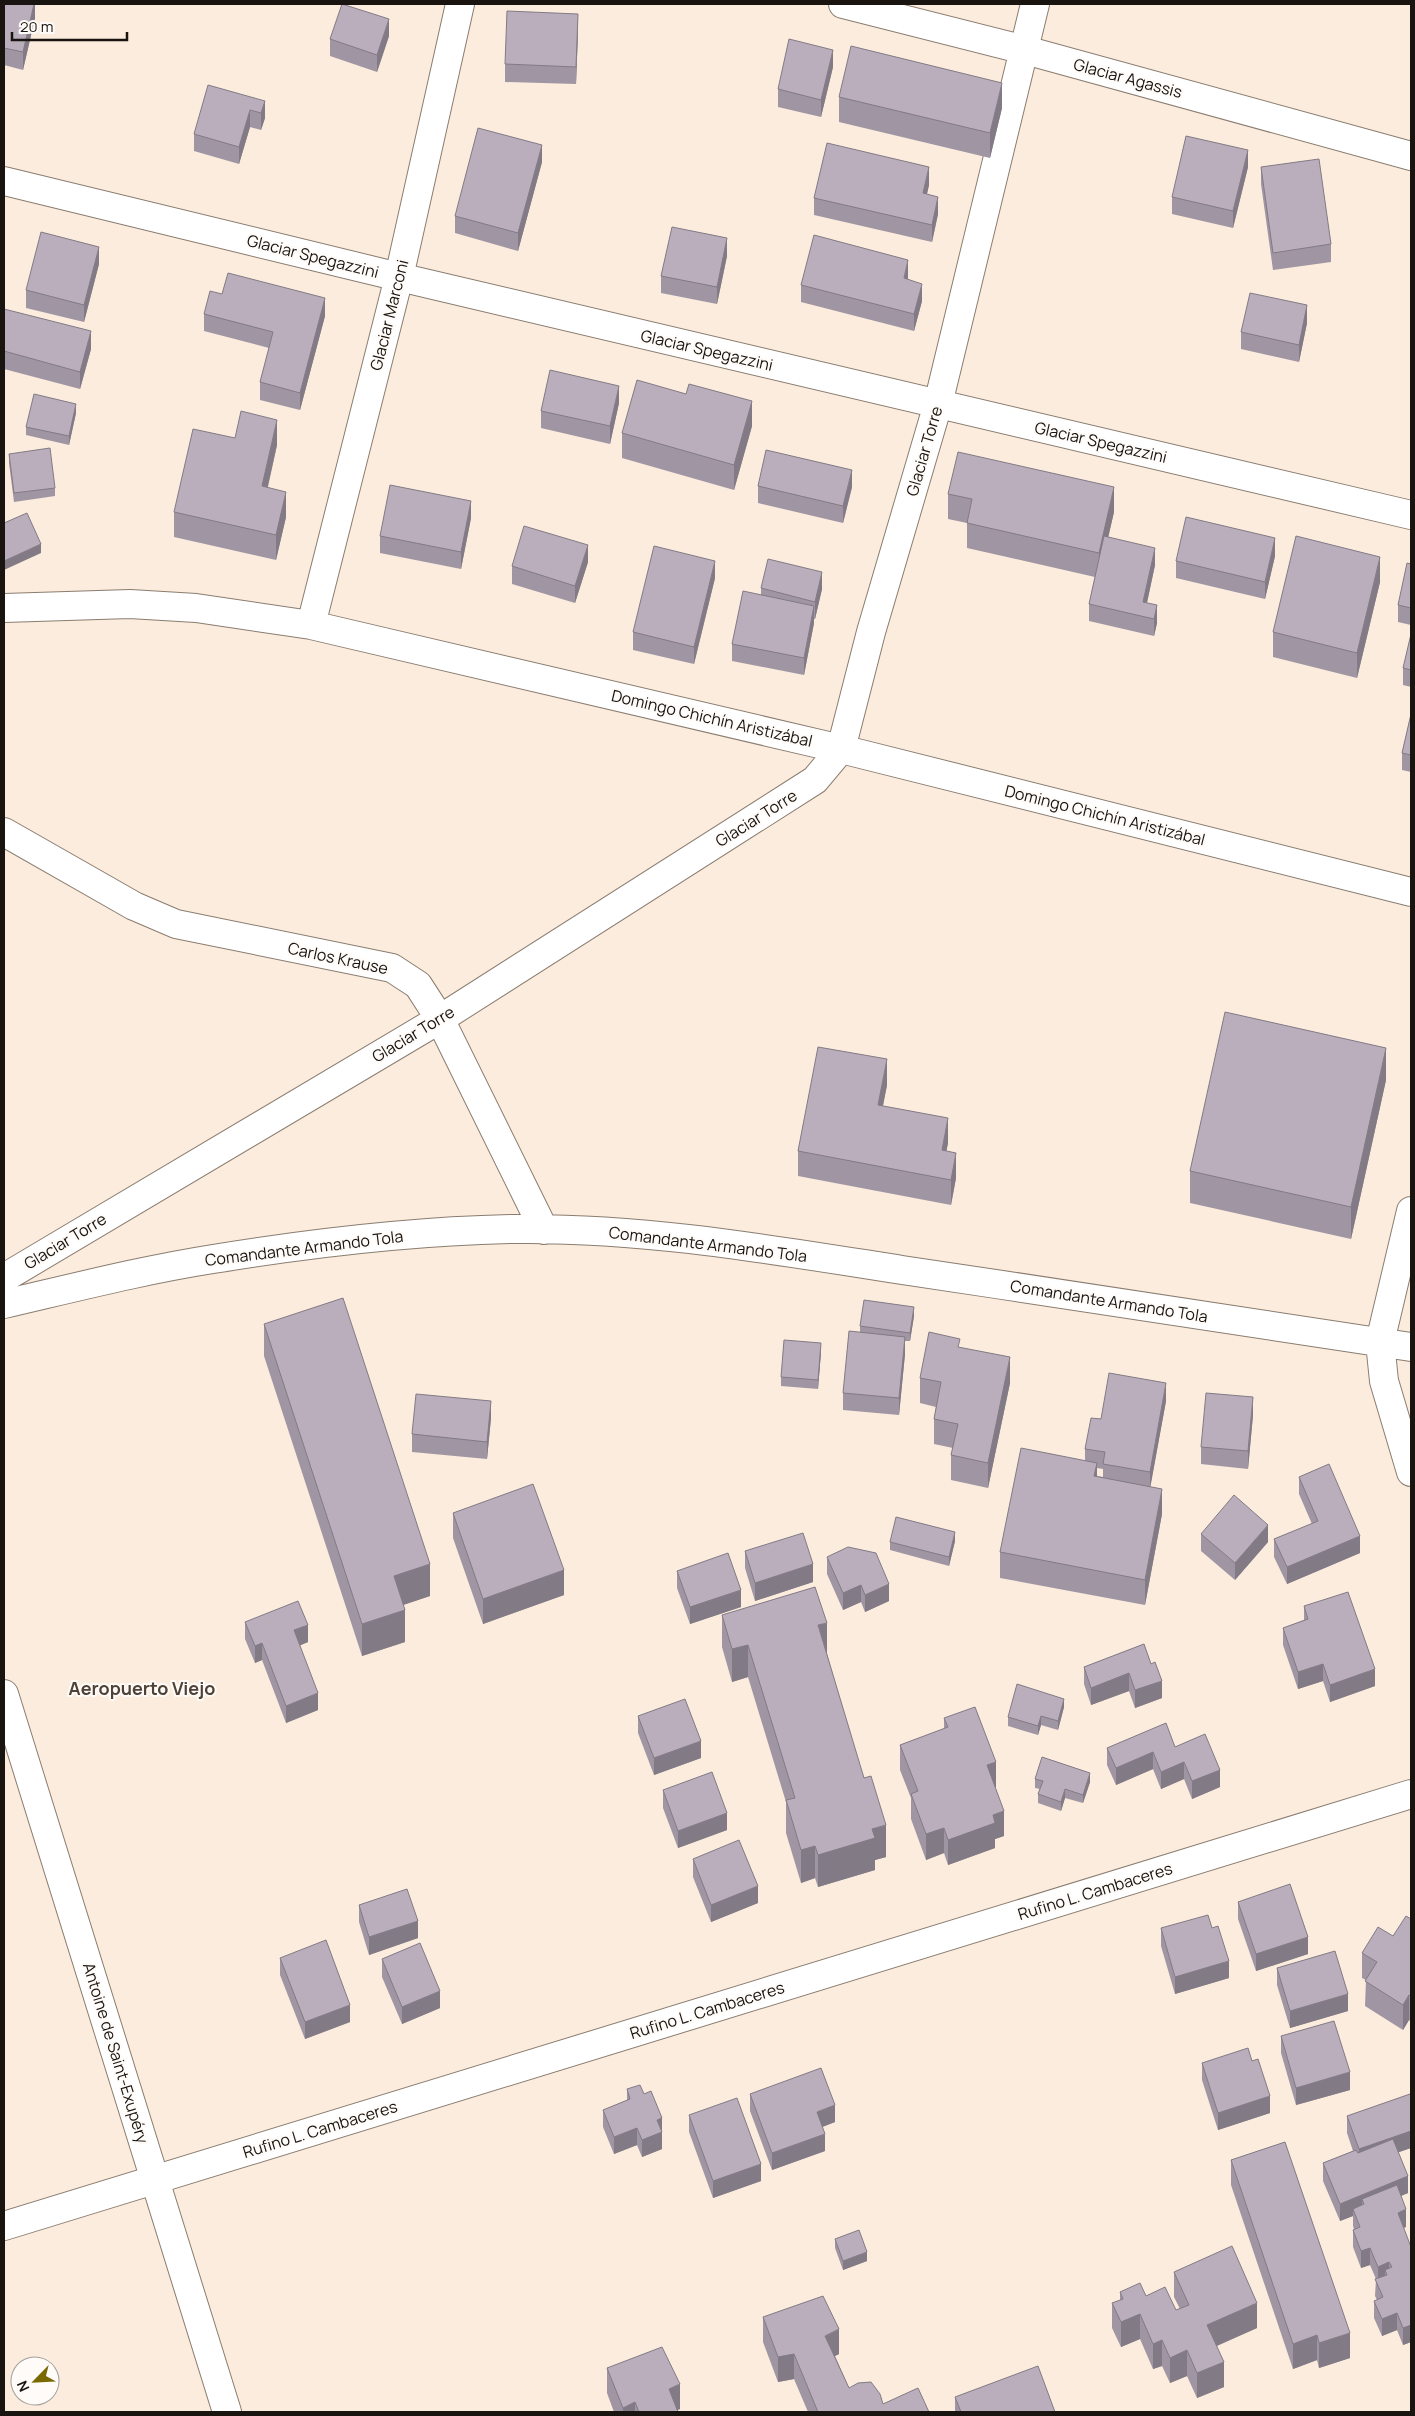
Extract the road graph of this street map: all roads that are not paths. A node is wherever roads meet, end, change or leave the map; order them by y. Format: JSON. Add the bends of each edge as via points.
{"nodes":[{"id":1,"x":460,"y":4,"type":"edge"},
{"id":2,"x":843,"y":4,"type":"edge"},
{"id":3,"x":1036,"y":4,"type":"edge"},
{"id":4,"x":1026,"y":50,"type":"junction"},
{"id":5,"x":1411,"y":156,"type":"edge"},
{"id":6,"x":4,"y":181,"type":"edge"},
{"id":7,"x":399,"y":277,"type":"junction"},
{"id":8,"x":938,"y":404,"type":"junction"},
{"id":9,"x":1411,"y":515,"type":"edge"},
{"id":10,"x":4,"y":608,"type":"edge"},
{"id":11,"x":311,"y":625,"type":"junction"},
{"id":12,"x":841,"y":749,"type":"junction"},
{"id":13,"x":4,"y":832,"type":"edge"},
{"id":14,"x":1411,"y":892,"type":"edge"},
{"id":15,"x":440,"y":1019,"type":"junction"},
{"id":16,"x":1411,"y":1211,"type":"edge"},
{"id":17,"x":544,"y":1230,"type":"junction"},
{"id":18,"x":4,"y":1278,"type":"edge"},
{"id":19,"x":4,"y":1304,"type":"edge"},
{"id":20,"x":1380,"y":1342,"type":"junction"},
{"id":21,"x":1411,"y":1346,"type":"edge"},
{"id":22,"x":1411,"y":1472,"type":"edge"},
{"id":23,"x":4,"y":1694,"type":"edge"},
{"id":24,"x":1411,"y":1794,"type":"edge"},
{"id":25,"x":155,"y":2180,"type":"junction"},
{"id":26,"x":4,"y":2226,"type":"edge"},
{"id":27,"x":227,"y":2412,"type":"edge"}],
"edges":[{"from":1,"to":7,"type":"street","name":"Glaciar Marconi"},
{"from":2,"to":4,"type":"street","name":"Glaciar Agassis"},
{"from":3,"to":4,"type":"street","name":"Glaciar Torre"},
{"from":4,"to":5,"type":"street","name":"Glaciar Agassis"},
{"from":4,"to":8,"type":"street","name":"Glaciar Torre"},
{"from":6,"to":7,"type":"street","name":"Glaciar Spegazzini"},
{"from":7,"to":8,"type":"street","name":"Glaciar Spegazzini"},
{"from":7,"to":11,"type":"street","name":"Glaciar Marconi"},
{"from":8,"to":9,"type":"street","name":"Glaciar Spegazzini"},
{"from":8,"to":12,"type":"street","name":"Glaciar Torre","via":[[870,632]]},
{"from":10,"to":11,"type":"street","name":"Domingo Chichín Aristizábal","via":[[130,604],[196,608]]},
{"from":11,"to":12,"type":"street","name":"Domingo Chichín Aristizábal"},
{"from":12,"to":14,"type":"street","name":"Domingo Chichín Aristizábal"},
{"from":12,"to":15,"type":"street","name":"Glaciar Torre","via":[[815,780]]},
{"from":13,"to":15,"type":"street","name":"Carlos Krause","via":[[134,906],[176,924],[392,968],[418,985]]},
{"from":15,"to":17,"type":"street","name":"Carlos Krause"},
{"from":15,"to":18,"type":"street","name":"Glaciar Torre"},
{"from":16,"to":20,"type":"street"},
{"from":17,"to":19,"type":"street","name":"Comandante Armando Tola","via":[[437,1233],[288,1248],[148,1271]]},
{"from":17,"to":20,"type":"street","name":"Comandante Armando Tola","via":[[641,1234],[771,1250]]},
{"from":20,"to":21,"type":"street","name":"Comandante Armando Tola"},
{"from":20,"to":22,"type":"street","via":[[1384,1381]]},
{"from":23,"to":25,"type":"street","name":"Antoine de Saint-Exupéry"},
{"from":24,"to":25,"type":"street","name":"Rufino L. Cambaceres"},
{"from":25,"to":26,"type":"street","name":"Rufino L. Cambaceres"},
{"from":25,"to":27,"type":"street","name":"Antoine de Saint-Exupéry"}]}
